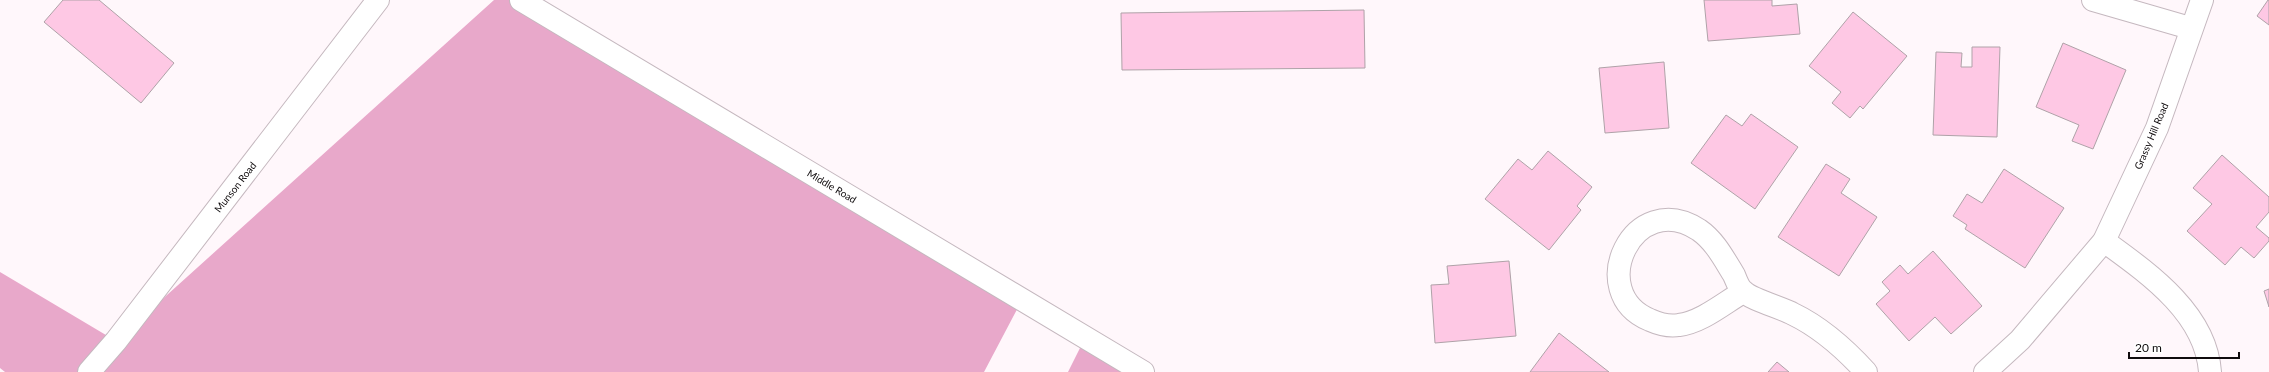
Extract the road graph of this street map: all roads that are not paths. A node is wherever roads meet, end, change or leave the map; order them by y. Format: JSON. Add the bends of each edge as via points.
{"nodes":[{"id":1,"x":378,"y":0,"type":"edge"},
{"id":2,"x":521,"y":0,"type":"edge"},
{"id":3,"x":2093,"y":0,"type":"edge"},
{"id":4,"x":2202,"y":0,"type":"edge"},
{"id":5,"x":2190,"y":28,"type":"junction"},
{"id":6,"x":2104,"y":241,"type":"junction"},
{"id":7,"x":1743,"y":292,"type":"junction"},
{"id":8,"x":90,"y":372,"type":"edge"},
{"id":9,"x":1143,"y":372,"type":"edge"},
{"id":10,"x":1866,"y":372,"type":"edge"},
{"id":11,"x":1985,"y":372,"type":"edge"},
{"id":12,"x":2210,"y":372,"type":"edge"}],
"edges":[{"from":1,"to":8,"type":"street","name":"Munson Road"},
{"from":2,"to":9,"type":"street","name":"Middle Road"},
{"from":3,"to":5,"type":"street"},
{"from":4,"to":5,"type":"street","name":"Grassy Hill Road"},
{"from":5,"to":6,"type":"street","name":"Grassy Hill Road","via":[[2157,128]]},
{"from":6,"to":11,"type":"street","name":"Grassy Hill Road","via":[[2020,340]]},
{"from":6,"to":12,"type":"street","via":[[2136,264],[2176,301],[2191,320],[2203,342]]},
{"from":7,"to":7,"type":"street","via":[[1714,244],[1697,229],[1677,222],[1655,222],[1636,231],[1629,239],[1619,264],[1618,279],[1627,301],[1645,318],[1666,326],[1690,322]]},
{"from":7,"to":10,"type":"street","via":[[1794,314],[1819,330],[1852,356]]}]}
